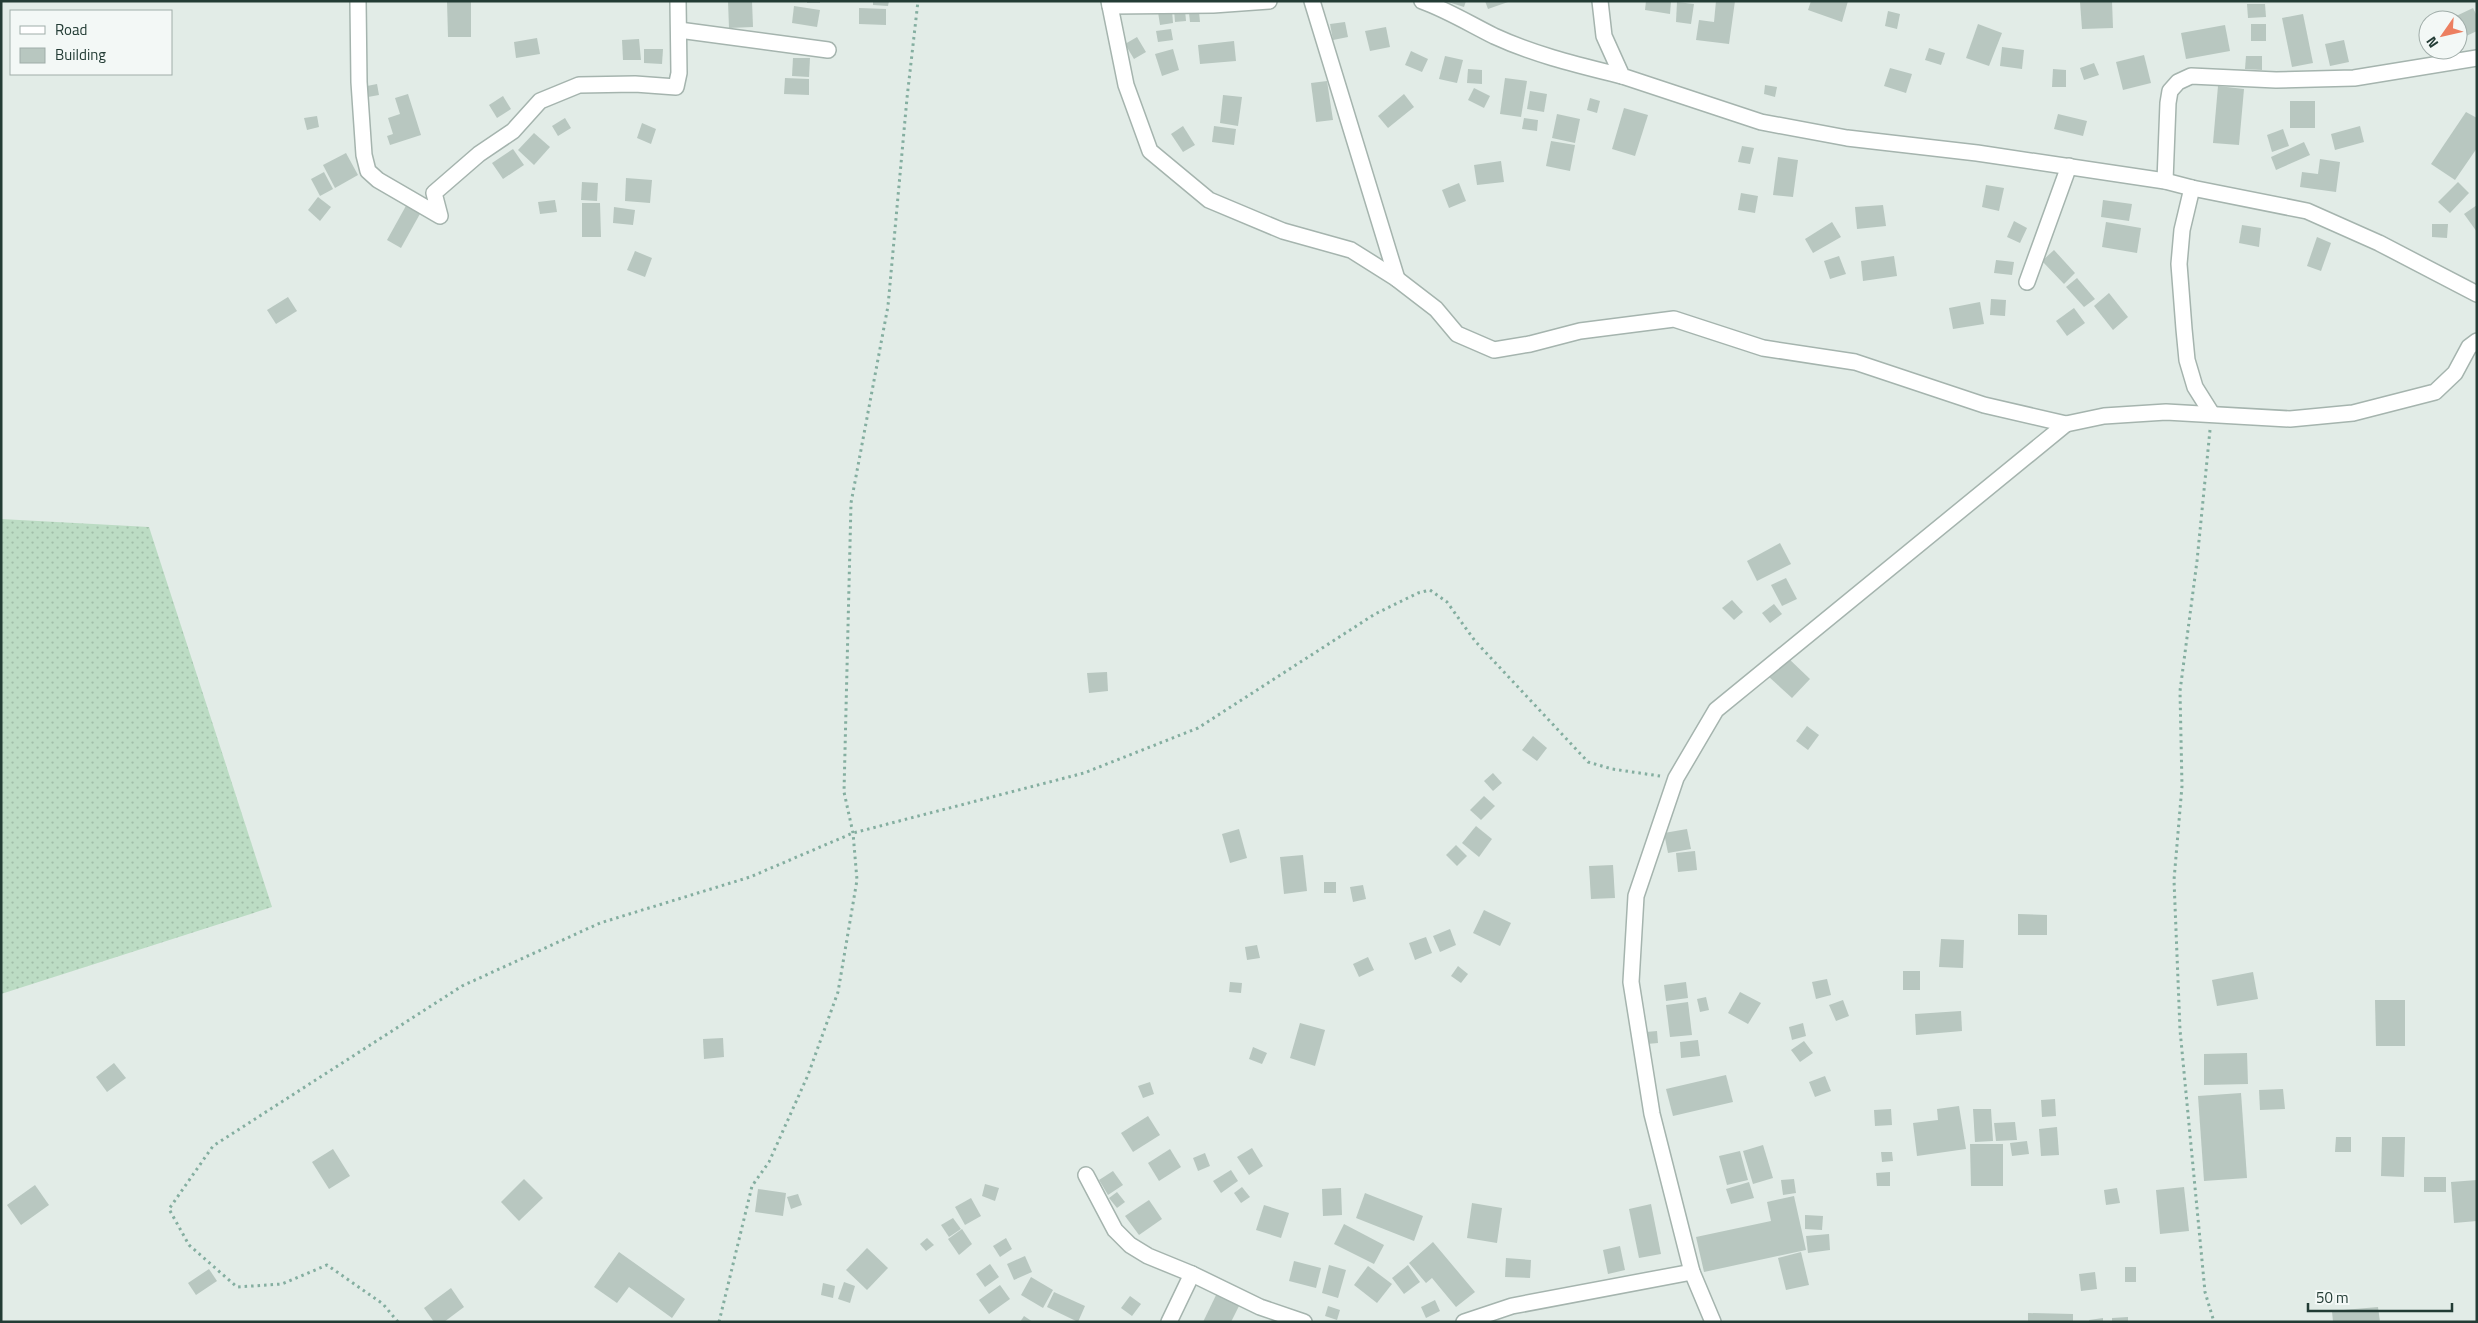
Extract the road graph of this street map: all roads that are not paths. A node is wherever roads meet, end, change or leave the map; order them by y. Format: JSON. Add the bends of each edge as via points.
{"nodes":[{"id":1,"x":358,"y":1,"type":"edge"},
{"id":2,"x":678,"y":1,"type":"edge"},
{"id":3,"x":1269,"y":1,"type":"edge"},
{"id":4,"x":1312,"y":1,"type":"edge"},
{"id":5,"x":1422,"y":1,"type":"edge"},
{"id":6,"x":1600,"y":1,"type":"edge"},
{"id":7,"x":1109,"y":4,"type":"edge"},
{"id":8,"x":678,"y":30,"type":"junction"},
{"id":9,"x":828,"y":50,"type":"dead end"},
{"id":10,"x":2477,"y":58,"type":"edge"},
{"id":11,"x":1622,"y":76,"type":"junction"},
{"id":12,"x":2069,"y":166,"type":"junction"},
{"id":13,"x":2165,"y":181,"type":"junction"},
{"id":14,"x":2192,"y":188,"type":"junction"},
{"id":15,"x":1398,"y":279,"type":"junction"},
{"id":16,"x":2027,"y":282,"type":"dead end"},
{"id":17,"x":2477,"y":294,"type":"edge"},
{"id":18,"x":2477,"y":341,"type":"edge"},
{"id":19,"x":2212,"y":414,"type":"junction"},
{"id":20,"x":2066,"y":424,"type":"junction"},
{"id":21,"x":1086,"y":1174,"type":"dead end"},
{"id":22,"x":1692,"y":1272,"type":"junction"},
{"id":23,"x":1192,"y":1274,"type":"junction"},
{"id":24,"x":1169,"y":1322,"type":"edge"},
{"id":25,"x":1304,"y":1322,"type":"edge"},
{"id":26,"x":1464,"y":1322,"type":"edge"},
{"id":27,"x":1713,"y":1322,"type":"edge"}],
"edges":[{"from":1,"to":8,"type":"street","via":[[359,82],[368,171],[440,216],[434,193],[479,154],[513,131],[540,101],[579,85],[676,87],[679,74]]},
{"from":2,"to":8,"type":"street"},
{"from":3,"to":7,"type":"street","via":[[1213,5]]},
{"from":4,"to":15,"type":"street"},
{"from":5,"to":11,"type":"street","via":[[1495,36],[1558,61]]},
{"from":6,"to":11,"type":"street","via":[[1604,36]]},
{"from":7,"to":15,"type":"street","via":[[1126,85],[1150,151],[1209,200],[1283,230],[1352,250]]},
{"from":8,"to":9,"type":"street"},
{"from":10,"to":13,"type":"street","via":[[2354,78],[2276,80],[2192,76],[2178,82],[2170,91]]},
{"from":11,"to":12,"type":"street","via":[[1761,122],[1847,138]]},
{"from":12,"to":13,"type":"street"},
{"from":12,"to":16,"type":"street"},
{"from":13,"to":14,"type":"street"},
{"from":14,"to":17,"type":"street","via":[[2307,211],[2379,243]]},
{"from":14,"to":19,"type":"street","via":[[2182,230],[2180,264],[2184,329],[2192,378]]},
{"from":15,"to":20,"type":"street","via":[[1436,309],[1457,334],[1494,350],[1580,331],[1674,319],[1763,348],[1855,362],[1984,405]]},
{"from":18,"to":19,"type":"street","via":[[2469,347],[2455,373],[2435,392],[2417,397],[2353,413],[2290,419]]},
{"from":19,"to":20,"type":"street","via":[[2166,412],[2104,416]]},
{"from":20,"to":22,"type":"street","via":[[1716,710],[1676,778],[1636,896],[1632,982],[1652,1114]]},
{"from":21,"to":23,"type":"street","via":[[1115,1230],[1130,1245]]},
{"from":22,"to":26,"type":"street","via":[[1512,1306]]},
{"from":22,"to":27,"type":"street"},
{"from":23,"to":24,"type":"street"},
{"from":23,"to":25,"type":"street","via":[[1260,1307]]}]}
